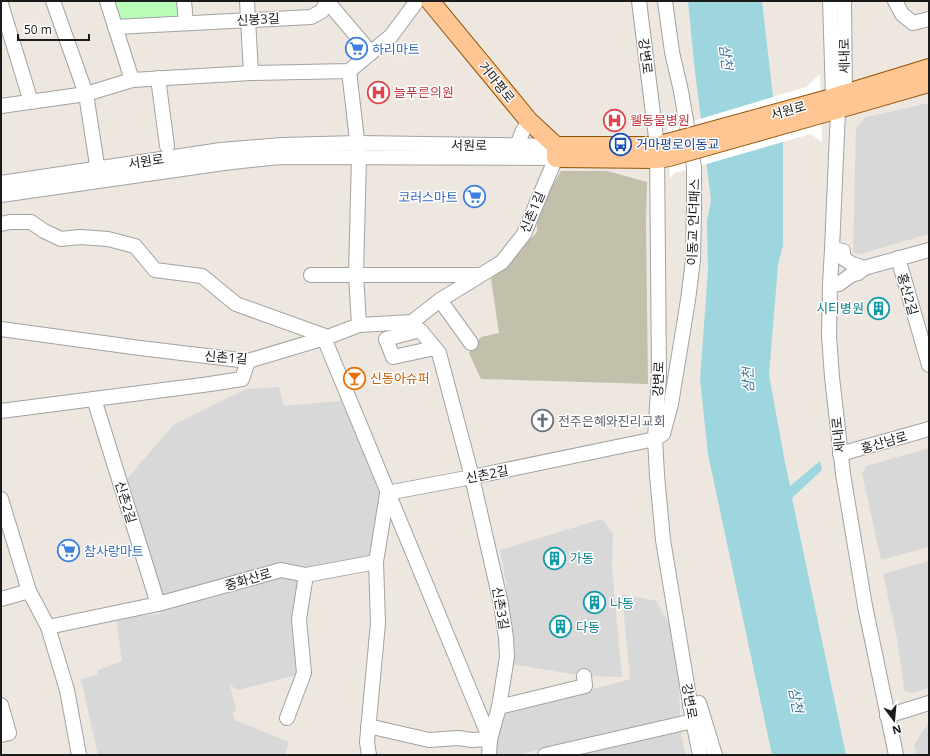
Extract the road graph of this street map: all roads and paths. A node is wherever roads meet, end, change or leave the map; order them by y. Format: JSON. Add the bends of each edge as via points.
{"nodes":[{"id":1,"x":53,"y":1,"type":"edge"},
{"id":2,"x":107,"y":1,"type":"edge"},
{"id":3,"x":184,"y":1,"type":"edge"},
{"id":4,"x":247,"y":1,"type":"edge"},
{"id":5,"x":327,"y":1,"type":"edge"},
{"id":6,"x":639,"y":1,"type":"edge"},
{"id":7,"x":665,"y":1,"type":"edge"},
{"id":8,"x":830,"y":1,"type":"edge"},
{"id":9,"x":844,"y":1,"type":"edge"},
{"id":10,"x":895,"y":1,"type":"edge"},
{"id":11,"x":430,"y":2,"type":"edge"},
{"id":12,"x":1,"y":4,"type":"edge"},
{"id":13,"x":929,"y":19,"type":"edge"},
{"id":14,"x":248,"y":20,"type":"junction"},
{"id":15,"x":186,"y":23,"type":"junction"},
{"id":16,"x":115,"y":27,"type":"junction"},
{"id":17,"x":371,"y":53,"type":"junction"},
{"id":18,"x":929,"y":68,"type":"edge"},
{"id":19,"x":349,"y":71,"type":"junction"},
{"id":20,"x":251,"y":73,"type":"junction"},
{"id":21,"x":158,"y":78,"type":"junction"},
{"id":22,"x":132,"y":80,"type":"junction"},
{"id":23,"x":929,"y":83,"type":"edge"},
{"id":24,"x":86,"y":94,"type":"junction"},
{"id":25,"x":31,"y":102,"type":"junction"},
{"id":26,"x":831,"y":103,"type":"junction"},
{"id":27,"x":1,"y":106,"type":"edge"},
{"id":28,"x":529,"y":121,"type":"junction"},
{"id":29,"x":358,"y":143,"type":"junction"},
{"id":30,"x":167,"y":146,"type":"dead end"},
{"id":31,"x":518,"y":146,"type":"junction"},
{"id":32,"x":663,"y":151,"type":"junction"},
{"id":33,"x":556,"y":152,"type":"junction"},
{"id":34,"x":359,"y":157,"type":"junction"},
{"id":35,"x":98,"y":175,"type":"junction"},
{"id":36,"x":1,"y":183,"type":"edge"},
{"id":37,"x":1,"y":195,"type":"edge"},
{"id":38,"x":1,"y":224,"type":"edge"},
{"id":39,"x":832,"y":249,"type":"junction"},
{"id":40,"x":929,"y":250,"type":"edge"},
{"id":41,"x":898,"y":258,"type":"junction"},
{"id":42,"x":864,"y":268,"type":"junction"},
{"id":43,"x":311,"y":275,"type":"dead end"},
{"id":44,"x":356,"y":275,"type":"junction"},
{"id":45,"x":480,"y":275,"type":"junction"},
{"id":46,"x":830,"y":285,"type":"junction"},
{"id":47,"x":440,"y":300,"type":"junction"},
{"id":48,"x":359,"y":325,"type":"junction"},
{"id":49,"x":375,"y":325,"type":"junction"},
{"id":50,"x":1,"y":329,"type":"edge"},
{"id":51,"x":326,"y":337,"type":"junction"},
{"id":52,"x":386,"y":338,"type":"junction"},
{"id":53,"x":470,"y":343,"type":"dead end"},
{"id":54,"x":435,"y":348,"type":"junction"},
{"id":55,"x":928,"y":357,"type":"edge"},
{"id":56,"x":248,"y":361,"type":"junction"},
{"id":57,"x":94,"y":399,"type":"junction"},
{"id":58,"x":1,"y":411,"type":"edge"},
{"id":59,"x":929,"y":429,"type":"edge"},
{"id":60,"x":655,"y":439,"type":"junction"},
{"id":61,"x":840,"y":454,"type":"junction"},
{"id":62,"x":472,"y":477,"type":"junction"},
{"id":63,"x":387,"y":493,"type":"junction"},
{"id":64,"x":1,"y":499,"type":"edge"},
{"id":65,"x":376,"y":562,"type":"junction"},
{"id":66,"x":306,"y":575,"type":"junction"},
{"id":67,"x":29,"y":591,"type":"junction"},
{"id":68,"x":1,"y":599,"type":"edge"},
{"id":69,"x":158,"y":604,"type":"junction"},
{"id":70,"x":48,"y":627,"type":"junction"},
{"id":71,"x":584,"y":676,"type":"dead end"},
{"id":72,"x":929,"y":703,"type":"edge"},
{"id":73,"x":1,"y":705,"type":"edge"},
{"id":74,"x":690,"y":706,"type":"junction"},
{"id":75,"x":499,"y":707,"type":"junction"},
{"id":76,"x":887,"y":716,"type":"junction"},
{"id":77,"x":288,"y":718,"type":"dead end"},
{"id":78,"x":693,"y":721,"type":"junction"},
{"id":79,"x":368,"y":726,"type":"junction"},
{"id":80,"x":5,"y":734,"type":"edge"},
{"id":81,"x":490,"y":739,"type":"junction"},
{"id":82,"x":79,"y":755,"type":"edge"},
{"id":83,"x":369,"y":755,"type":"edge"},
{"id":84,"x":489,"y":755,"type":"edge"},
{"id":85,"x":546,"y":755,"type":"edge"},
{"id":86,"x":700,"y":755,"type":"edge"},
{"id":87,"x":715,"y":755,"type":"edge"},
{"id":88,"x":896,"y":755,"type":"edge"}],
"edges":[{"from":1,"to":24,"type":"street"},
{"from":2,"to":16,"type":"street"},
{"from":3,"to":15,"type":"street"},
{"from":4,"to":14,"type":"street"},
{"from":5,"to":14,"type":"street","name":"신봉3길","via":[[322,11],[311,17]]},
{"from":5,"to":17,"type":"street","name":"신봉3길"},
{"from":6,"to":32,"type":"street","name":"강변로"},
{"from":7,"to":60,"type":"street","name":"이동교 언더패스","via":[[694,167],[693,260],[672,396],[663,434]]},
{"from":8,"to":26,"type":"street","name":"세내로"},
{"from":9,"to":26,"type":"street","name":"세내로"},
{"from":10,"to":13,"type":"street","via":[[902,14],[913,23]]},
{"from":11,"to":17,"type":"street"},
{"from":11,"to":28,"type":"main road","name":"거마평로"},
{"from":12,"to":25,"type":"street"},
{"from":14,"to":15,"type":"street","name":"신봉3길"},
{"from":14,"to":20,"type":"street"},
{"from":15,"to":16,"type":"street","name":"신봉3길"},
{"from":16,"to":22,"type":"street"},
{"from":17,"to":19,"type":"street"},
{"from":18,"to":26,"type":"main road","name":"서원로"},
{"from":19,"to":20,"type":"street"},
{"from":19,"to":29,"type":"street"},
{"from":20,"to":21,"type":"street"},
{"from":21,"to":22,"type":"street"},
{"from":21,"to":30,"type":"street"},
{"from":22,"to":24,"type":"street"},
{"from":23,"to":26,"type":"main road","name":"서원로"},
{"from":24,"to":25,"type":"street"},
{"from":24,"to":35,"type":"street"},
{"from":25,"to":27,"type":"street"},
{"from":26,"to":32,"type":"main road","name":"서원로","bridge":true},
{"from":26,"to":39,"type":"street","name":"세내로"},
{"from":28,"to":31,"type":"street","via":[[518,141]]},
{"from":28,"to":33,"type":"main road","name":"거마평로"},
{"from":29,"to":31,"type":"street","name":"서원로"},
{"from":29,"to":34,"type":"street"},
{"from":29,"to":35,"type":"street","name":"서원로","via":[[221,150]]},
{"from":31,"to":33,"type":"street","name":"서원로"},
{"from":32,"to":33,"type":"main road","name":"서원로"},
{"from":32,"to":60,"type":"street","name":"강변로","via":[[659,375]]},
{"from":33,"to":34,"type":"street","name":"서원로"},
{"from":33,"to":45,"type":"street","name":"신촌1길","via":[[524,234],[502,262]]},
{"from":34,"to":35,"type":"street","name":"서원로","via":[[280,157]]},
{"from":34,"to":44,"type":"street"},
{"from":35,"to":36,"type":"street","name":"서원로"},
{"from":35,"to":37,"type":"street","name":"서원로"},
{"from":38,"to":51,"type":"street","via":[[31,222],[61,239],[108,239],[135,246],[155,270],[202,276],[236,304]]},
{"from":39,"to":42,"type":"street","via":[[843,251],[843,258]]},
{"from":39,"to":46,"type":"street","name":"세내로"},
{"from":40,"to":41,"type":"street","name":"홍산2길"},
{"from":41,"to":42,"type":"street","name":"홍산2길"},
{"from":41,"to":55,"type":"street","name":"홍산2길"},
{"from":42,"to":46,"type":"street","name":"홍산2길","via":[[839,284]]},
{"from":43,"to":44,"type":"street"},
{"from":44,"to":45,"type":"street"},
{"from":44,"to":48,"type":"street"},
{"from":45,"to":47,"type":"street","name":"신촌1길"},
{"from":46,"to":61,"type":"street","name":"세내로","via":[[829,336]]},
{"from":47,"to":49,"type":"street","name":"신촌1길","via":[[412,322]]},
{"from":47,"to":53,"type":"street"},
{"from":48,"to":49,"type":"street","name":"신촌1길"},
{"from":48,"to":51,"type":"street","name":"신촌1길"},
{"from":49,"to":52,"type":"street"},
{"from":50,"to":56,"type":"street","name":"신촌1길"},
{"from":51,"to":56,"type":"street","name":"신촌1길"},
{"from":51,"to":63,"type":"street","name":"신촌3길"},
{"from":52,"to":54,"type":"street","name":"신촌3길","via":[[420,330]]},
{"from":52,"to":54,"type":"street","via":[[393,357]]},
{"from":54,"to":62,"type":"street","name":"신촌3길","via":[[439,353]]},
{"from":56,"to":57,"type":"street","via":[[242,379]]},
{"from":57,"to":58,"type":"street"},
{"from":57,"to":69,"type":"street","name":"신촌2길"},
{"from":59,"to":61,"type":"street","name":"홍산남로"},
{"from":60,"to":62,"type":"street","name":"신촌2길"},
{"from":60,"to":74,"type":"street","name":"강변로","via":[[663,540]]},
{"from":61,"to":76,"type":"street","name":"세내로","via":[[865,606]]},
{"from":62,"to":63,"type":"street","name":"신촌2길"},
{"from":62,"to":75,"type":"street","name":"신촌3길","via":[[501,604],[506,638],[507,657]]},
{"from":63,"to":65,"type":"street"},
{"from":63,"to":81,"type":"street","name":"신촌3길"},
{"from":64,"to":67,"type":"street"},
{"from":65,"to":66,"type":"street"},
{"from":65,"to":79,"type":"street","via":[[378,623]]},
{"from":66,"to":69,"type":"street","name":"중화산로","via":[[281,570]]},
{"from":66,"to":77,"type":"street","via":[[299,619],[304,674]]},
{"from":67,"to":68,"type":"street"},
{"from":67,"to":70,"type":"street"},
{"from":69,"to":70,"type":"street","name":"중화산로"},
{"from":70,"to":82,"type":"street","via":[[67,690]]},
{"from":71,"to":75,"type":"street","via":[[585,686]]},
{"from":72,"to":76,"type":"street"},
{"from":73,"to":80,"type":"street"},
{"from":74,"to":78,"type":"street","name":"강변로"},
{"from":74,"to":87,"type":"street","via":[[699,703]]},
{"from":75,"to":81,"type":"street","name":"신촌3길"},
{"from":76,"to":88,"type":"street","name":"세내로"},
{"from":78,"to":85,"type":"street"},
{"from":78,"to":86,"type":"street","name":"강변로"},
{"from":79,"to":81,"type":"street","via":[[430,740]]},
{"from":79,"to":83,"type":"street"},
{"from":81,"to":84,"type":"street","name":"신촌3길"}]}
